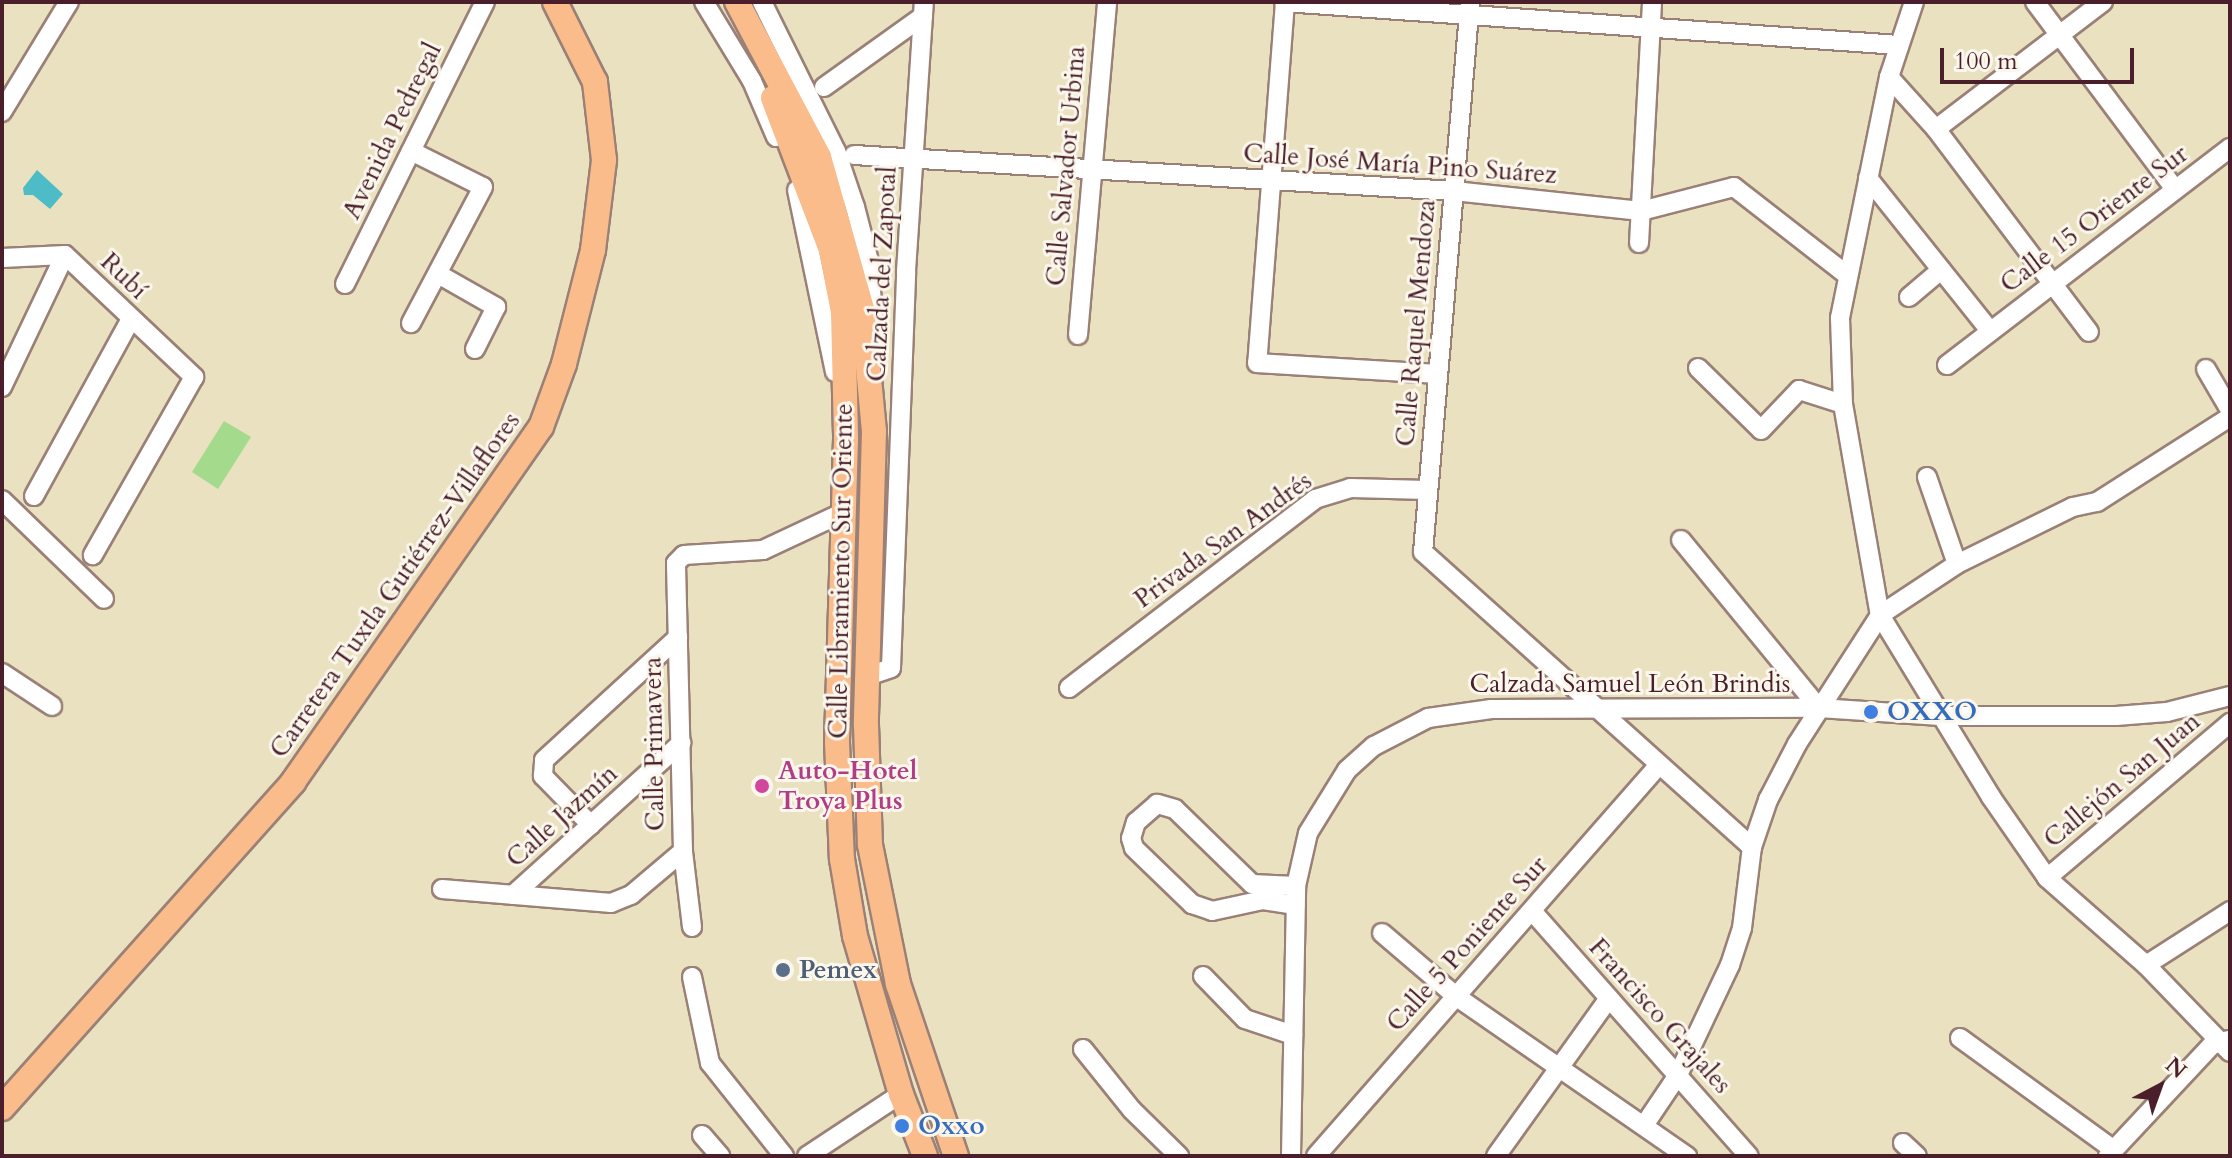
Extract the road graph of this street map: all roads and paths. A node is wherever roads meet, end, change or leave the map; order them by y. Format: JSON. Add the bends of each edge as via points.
{"nodes":[{"id":1,"x":485,"y":2,"type":"edge"},
{"id":2,"x":555,"y":2,"type":"edge"},
{"id":3,"x":704,"y":2,"type":"edge"},
{"id":4,"x":719,"y":2,"type":"edge"},
{"id":5,"x":737,"y":2,"type":"edge"},
{"id":6,"x":762,"y":2,"type":"edge"},
{"id":7,"x":1107,"y":2,"type":"edge"},
{"id":8,"x":1284,"y":2,"type":"edge"},
{"id":9,"x":1652,"y":2,"type":"edge"},
{"id":10,"x":1914,"y":2,"type":"edge"},
{"id":11,"x":2035,"y":2,"type":"edge"},
{"id":12,"x":2103,"y":2,"type":"edge"},
{"id":13,"x":63,"y":4,"type":"edge"},
{"id":14,"x":1469,"y":8,"type":"edge"},
{"id":15,"x":923,"y":9,"type":"edge"},
{"id":16,"x":1649,"y":27,"type":"junction"},
{"id":17,"x":2059,"y":35,"type":"junction"},
{"id":18,"x":1899,"y":45,"type":"junction"},
{"id":19,"x":1889,"y":77,"type":"junction"},
{"id":20,"x":824,"y":87,"type":"dead end"},
{"id":21,"x":2,"y":112,"type":"edge"},
{"id":22,"x":1936,"y":129,"type":"junction"},
{"id":23,"x":2230,"y":148,"type":"edge"},
{"id":24,"x":411,"y":151,"type":"junction"},
{"id":25,"x":854,"y":155,"type":"dead end"},
{"id":26,"x":914,"y":156,"type":"junction"},
{"id":27,"x":1090,"y":168,"type":"junction"},
{"id":28,"x":1868,"y":178,"type":"junction"},
{"id":29,"x":1271,"y":180,"type":"junction"},
{"id":30,"x":2175,"y":189,"type":"junction"},
{"id":31,"x":1454,"y":191,"type":"junction"},
{"id":32,"x":1641,"y":211,"type":"junction"},
{"id":33,"x":1639,"y":243,"type":"dead end"},
{"id":34,"x":65,"y":255,"type":"junction"},
{"id":35,"x":2,"y":258,"type":"edge"},
{"id":36,"x":1941,"y":270,"type":"junction"},
{"id":37,"x":438,"y":274,"type":"junction"},
{"id":38,"x":1847,"y":275,"type":"junction"},
{"id":39,"x":345,"y":284,"type":"dead end"},
{"id":40,"x":2051,"y":285,"type":"junction"},
{"id":41,"x":1909,"y":297,"type":"dead end"},
{"id":42,"x":131,"y":319,"type":"junction"},
{"id":43,"x":411,"y":323,"type":"dead end"},
{"id":44,"x":1990,"y":331,"type":"junction"},
{"id":45,"x":2089,"y":332,"type":"dead end"},
{"id":46,"x":1078,"y":335,"type":"dead end"},
{"id":47,"x":475,"y":349,"type":"dead end"},
{"id":48,"x":1947,"y":365,"type":"dead end"},
{"id":49,"x":1698,"y":368,"type":"dead end"},
{"id":50,"x":2206,"y":369,"type":"dead end"},
{"id":51,"x":1438,"y":374,"type":"junction"},
{"id":52,"x":2,"y":387,"type":"edge"},
{"id":53,"x":1843,"y":404,"type":"junction"},
{"id":54,"x":2230,"y":410,"type":"edge"},
{"id":55,"x":2230,"y":417,"type":"edge"},
{"id":56,"x":874,"y":431,"type":"junction"},
{"id":57,"x":846,"y":439,"type":"junction"},
{"id":58,"x":1927,"y":477,"type":"dead end"},
{"id":59,"x":1428,"y":490,"type":"junction"},
{"id":60,"x":34,"y":496,"type":"dead end"},
{"id":61,"x":2,"y":500,"type":"edge"},
{"id":62,"x":844,"y":512,"type":"junction"},
{"id":63,"x":1681,"y":540,"type":"dead end"},
{"id":64,"x":93,"y":555,"type":"dead end"},
{"id":65,"x":1957,"y":564,"type":"junction"},
{"id":66,"x":104,"y":599,"type":"dead end"},
{"id":67,"x":1880,"y":615,"type":"junction"},
{"id":68,"x":881,"y":630,"type":"junction"},
{"id":69,"x":678,"y":637,"type":"junction"},
{"id":70,"x":2,"y":673,"type":"edge"},
{"id":71,"x":1069,"y":688,"type":"dead end"},
{"id":72,"x":2230,"y":696,"type":"edge"},
{"id":73,"x":52,"y":706,"type":"dead end"},
{"id":74,"x":1594,"y":708,"type":"junction"},
{"id":75,"x":1819,"y":708,"type":"junction"},
{"id":76,"x":1941,"y":716,"type":"junction"},
{"id":77,"x":2230,"y":723,"type":"edge"},
{"id":78,"x":681,"y":743,"type":"junction"},
{"id":79,"x":1658,"y":766,"type":"junction"},
{"id":80,"x":591,"y":825,"type":"junction"},
{"id":81,"x":1752,"y":847,"type":"junction"},
{"id":82,"x":683,"y":851,"type":"junction"},
{"id":83,"x":2047,"y":878,"type":"junction"},
{"id":84,"x":442,"y":889,"type":"dead end"},
{"id":85,"x":513,"y":895,"type":"junction"},
{"id":86,"x":1296,"y":896,"type":"junction"},
{"id":87,"x":1532,"y":911,"type":"junction"},
{"id":88,"x":2230,"y":911,"type":"edge"},
{"id":89,"x":692,"y":927,"type":"dead end"},
{"id":90,"x":1382,"y":933,"type":"dead end"},
{"id":91,"x":2146,"y":965,"type":"junction"},
{"id":92,"x":1203,"y":976,"type":"dead end"},
{"id":93,"x":692,"y":977,"type":"dead end"},
{"id":94,"x":1457,"y":997,"type":"junction"},
{"id":95,"x":1609,"y":998,"type":"junction"},
{"id":96,"x":1293,"y":1035,"type":"junction"},
{"id":97,"x":1960,"y":1038,"type":"dead end"},
{"id":98,"x":2227,"y":1045,"type":"edge"},
{"id":99,"x":1083,"y":1049,"type":"dead end"},
{"id":100,"x":1560,"y":1066,"type":"junction"},
{"id":101,"x":1678,"y":1075,"type":"junction"},
{"id":102,"x":901,"y":1094,"type":"junction"},
{"id":103,"x":2,"y":1108,"type":"edge"},
{"id":104,"x":1645,"y":1124,"type":"junction"},
{"id":105,"x":702,"y":1135,"type":"dead end"},
{"id":106,"x":1903,"y":1143,"type":"dead end"},
{"id":107,"x":2111,"y":1153,"type":"edge"},
{"id":108,"x":1293,"y":1154,"type":"edge"},
{"id":109,"x":720,"y":1156,"type":"edge"},
{"id":110,"x":784,"y":1156,"type":"edge"},
{"id":111,"x":807,"y":1156,"type":"edge"},
{"id":112,"x":925,"y":1156,"type":"edge"},
{"id":113,"x":956,"y":1156,"type":"edge"},
{"id":114,"x":1179,"y":1156,"type":"edge"},
{"id":115,"x":1316,"y":1156,"type":"edge"},
{"id":116,"x":1496,"y":1156,"type":"edge"},
{"id":117,"x":1687,"y":1156,"type":"edge"},
{"id":118,"x":1749,"y":1156,"type":"edge"},
{"id":119,"x":1917,"y":1156,"type":"edge"}],
"edges":[{"from":1,"to":24,"type":"street","name":"Avenida Pedregal"},
{"from":2,"to":103,"type":"main road","name":"Carretera Tuxtla Gutiérrez-Villaflores","via":[[595,82],[604,160],[593,250],[564,364],[541,427],[293,782]]},
{"from":3,"to":57,"type":"street","via":[[752,81],[801,200]]},
{"from":4,"to":57,"type":"main road","name":"Calle Libramiento Sur Oriente","via":[[764,77],[831,250],[843,312]]},
{"from":5,"to":56,"type":"main road","name":"Calle Libramiento Sur Oriente","via":[[782,81],[838,211],[863,313]]},
{"from":6,"to":56,"type":"street","via":[[836,151],[855,207],[877,324]]},
{"from":7,"to":27,"type":"street","name":"Calle Salvador Urbina"},
{"from":8,"to":14,"type":"street"},
{"from":8,"to":29,"type":"street"},
{"from":9,"to":16,"type":"street"},
{"from":10,"to":18,"type":"street"},
{"from":11,"to":17,"type":"street"},
{"from":12,"to":17,"type":"street"},
{"from":13,"to":21,"type":"street"},
{"from":14,"to":16,"type":"street"},
{"from":14,"to":31,"type":"street","name":"Calle Raquel Mendoza"},
{"from":15,"to":20,"type":"street"},
{"from":15,"to":26,"type":"street","name":"Calzada del Zapotal"},
{"from":16,"to":18,"type":"street"},
{"from":16,"to":32,"type":"street"},
{"from":17,"to":22,"type":"street"},
{"from":17,"to":30,"type":"street"},
{"from":18,"to":19,"type":"street"},
{"from":19,"to":22,"type":"street"},
{"from":19,"to":28,"type":"street"},
{"from":22,"to":40,"type":"street"},
{"from":23,"to":30,"type":"street","name":"Calle 15 Oriente Sur"},
{"from":24,"to":37,"type":"street","via":[[483,187]]},
{"from":24,"to":39,"type":"street","name":"Avenida Pedregal"},
{"from":25,"to":26,"type":"street","name":"Calle José María Pino Suárez"},
{"from":26,"to":27,"type":"street","name":"Calle José María Pino Suárez"},
{"from":26,"to":68,"type":"street","name":"Calzada del Zapotal"},
{"from":27,"to":29,"type":"street","name":"Calle José María Pino Suárez"},
{"from":27,"to":46,"type":"street","name":"Calle Salvador Urbina"},
{"from":28,"to":36,"type":"street"},
{"from":28,"to":38,"type":"street"},
{"from":29,"to":31,"type":"street","name":"Calle José María Pino Suárez"},
{"from":29,"to":51,"type":"street","via":[[1257,363]]},
{"from":30,"to":40,"type":"street","name":"Calle 15 Oriente Sur"},
{"from":31,"to":32,"type":"street","name":"Calle José María Pino Suárez"},
{"from":31,"to":51,"type":"street","name":"Calle Raquel Mendoza"},
{"from":32,"to":33,"type":"street"},
{"from":32,"to":38,"type":"street","name":"Calle José María Pino Suárez","via":[[1734,187]]},
{"from":34,"to":35,"type":"street","name":"Rubí"},
{"from":34,"to":42,"type":"street","name":"Rubí"},
{"from":34,"to":52,"type":"street"},
{"from":36,"to":41,"type":"street"},
{"from":36,"to":44,"type":"street"},
{"from":37,"to":43,"type":"street"},
{"from":37,"to":47,"type":"street","via":[[496,307]]},
{"from":38,"to":53,"type":"street","via":[[1839,349]]},
{"from":40,"to":44,"type":"street","name":"Calle 15 Oriente Sur"},
{"from":40,"to":45,"type":"street"},
{"from":42,"to":60,"type":"street"},
{"from":42,"to":64,"type":"street","name":"Rubí","via":[[194,377]]},
{"from":44,"to":48,"type":"street","name":"Calle 15 Oriente Sur"},
{"from":49,"to":53,"type":"street","via":[[1761,430],[1799,390]]},
{"from":50,"to":54,"type":"street"},
{"from":51,"to":59,"type":"street","name":"Calle Raquel Mendoza"},
{"from":53,"to":67,"type":"street"},
{"from":55,"to":65,"type":"street","via":[[2097,502],[2073,507]]},
{"from":56,"to":68,"type":"main road","name":"Calle Libramiento Sur Oriente"},
{"from":57,"to":62,"type":"main road","name":"Calle Libramiento Sur Oriente"},
{"from":58,"to":65,"type":"street"},
{"from":59,"to":71,"type":"street","name":"Privada San Andrés","via":[[1350,488],[1315,499]]},
{"from":59,"to":74,"type":"street","name":"Calle Raquel Mendoza","via":[[1423,552]]},
{"from":61,"to":66,"type":"street"},
{"from":62,"to":69,"type":"street","name":"Calle Primavera","via":[[763,550],[678,558]]},
{"from":62,"to":102,"type":"main road","name":"Calle Libramiento Sur Oriente","via":[[837,742],[842,859],[855,936]]},
{"from":63,"to":75,"type":"street"},
{"from":65,"to":67,"type":"street"},
{"from":67,"to":75,"type":"street"},
{"from":67,"to":76,"type":"street"},
{"from":68,"to":113,"type":"main road","name":"Calle Libramiento Sur Oriente","via":[[868,676],[870,845],[898,984]]},
{"from":69,"to":78,"type":"street","name":"Calle Primavera"},
{"from":69,"to":80,"type":"street","via":[[541,768]]},
{"from":70,"to":73,"type":"street"},
{"from":72,"to":76,"type":"street","name":"Calzada Samuel León Brindis","via":[[2167,712],[2116,716]]},
{"from":74,"to":75,"type":"street","name":"Calzada Samuel León Brindis"},
{"from":74,"to":79,"type":"street"},
{"from":74,"to":86,"type":"street","name":"Calzada Samuel León Brindis","via":[[1460,710],[1428,718],[1374,746],[1347,770],[1321,805],[1308,833]]},
{"from":75,"to":76,"type":"street","name":"Calzada Samuel León Brindis"},
{"from":75,"to":81,"type":"street","via":[[1768,800]]},
{"from":76,"to":83,"type":"street"},
{"from":77,"to":83,"type":"street","name":"Callejón San Juan"},
{"from":78,"to":80,"type":"street","name":"Calle Jazmín"},
{"from":78,"to":82,"type":"street","name":"Calle Primavera"},
{"from":79,"to":81,"type":"street"},
{"from":79,"to":87,"type":"street","name":"Calle 5 Poniente Sur"},
{"from":80,"to":85,"type":"street","name":"Calle Jazmín"},
{"from":81,"to":101,"type":"street","via":[[1734,953]]},
{"from":82,"to":85,"type":"street","via":[[631,895],[611,903]]},
{"from":82,"to":89,"type":"street","name":"Calle Primavera"},
{"from":83,"to":91,"type":"street"},
{"from":84,"to":85,"type":"street"},
{"from":86,"to":86,"type":"street","via":[[1252,884],[1175,809],[1157,804],[1136,822],[1134,848],[1192,904],[1212,911]]},
{"from":86,"to":96,"type":"street","name":"Calzada Samuel León Brindis"},
{"from":87,"to":94,"type":"street","name":"Calle 5 Poniente Sur"},
{"from":87,"to":95,"type":"street","name":"Francisco Grajales"},
{"from":88,"to":91,"type":"street"},
{"from":90,"to":94,"type":"street"},
{"from":91,"to":98,"type":"street"},
{"from":92,"to":96,"type":"street","via":[[1245,1019]]},
{"from":93,"to":110,"type":"street","via":[[710,1063]]},
{"from":94,"to":100,"type":"street"},
{"from":94,"to":115,"type":"street","name":"Calle 5 Poniente Sur"},
{"from":95,"to":100,"type":"street"},
{"from":95,"to":101,"type":"street","name":"Francisco Grajales"},
{"from":96,"to":108,"type":"street","name":"Calzada Samuel León Brindis"},
{"from":97,"to":107,"type":"street"},
{"from":98,"to":107,"type":"street","via":[[2212,1045]]},
{"from":99,"to":114,"type":"street","via":[[1132,1110]]},
{"from":100,"to":104,"type":"street"},
{"from":100,"to":116,"type":"street"},
{"from":101,"to":104,"type":"street"},
{"from":101,"to":118,"type":"street","name":"Francisco Grajales"},
{"from":102,"to":111,"type":"street"},
{"from":102,"to":112,"type":"main road","name":"Calle Libramiento Sur Oriente"},
{"from":104,"to":117,"type":"street"},
{"from":105,"to":109,"type":"street"},
{"from":106,"to":119,"type":"street"}]}
